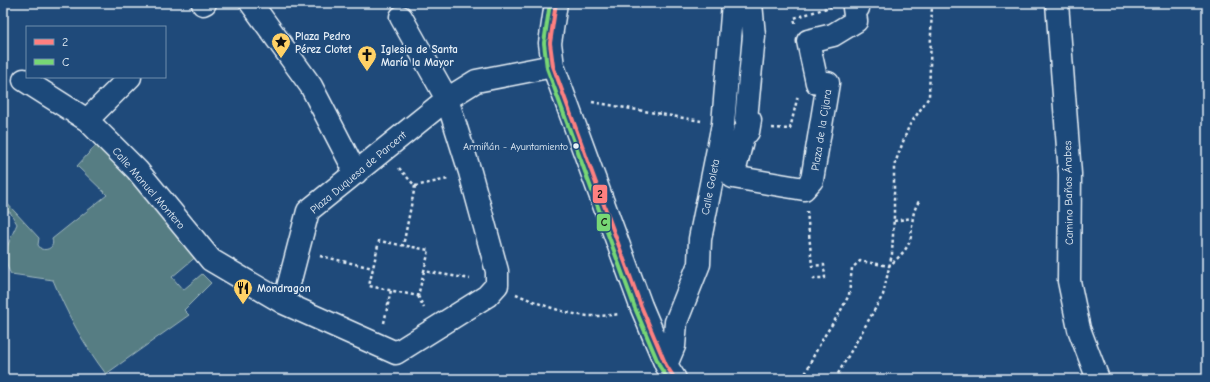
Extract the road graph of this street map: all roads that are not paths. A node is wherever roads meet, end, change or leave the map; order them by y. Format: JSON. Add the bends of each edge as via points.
{"nodes":[{"id":1,"x":251,"y":3,"type":"edge"},
{"id":2,"x":556,"y":3,"type":"edge"},
{"id":3,"x":733,"y":3,"type":"edge"},
{"id":4,"x":751,"y":3,"type":"edge"},
{"id":5,"x":856,"y":3,"type":"edge"},
{"id":6,"x":1057,"y":3,"type":"edge"},
{"id":7,"x":402,"y":17,"type":"dead end"},
{"id":8,"x":553,"y":66,"type":"junction"},
{"id":9,"x":129,"y":78,"type":"edge"},
{"id":10,"x":24,"y":80,"type":"dead end"},
{"id":11,"x":447,"y":99,"type":"junction"},
{"id":12,"x":87,"y":120,"type":"junction"},
{"id":13,"x":356,"y":173,"type":"junction"},
{"id":14,"x":284,"y":303,"type":"junction"},
{"id":15,"x":670,"y":372,"type":"edge"},
{"id":16,"x":1098,"y":379,"type":"edge"}],
"edges":[{"from":1,"to":13,"type":"street","via":[[311,86]]},
{"from":2,"to":8,"type":"street","via":[[550,43]]},
{"from":3,"to":15,"type":"street","name":"Calle Goleta","via":[[724,124],[700,239],[699,264],[676,322]]},
{"from":4,"to":5,"type":"street","name":"Plaza de la Cijara","via":[[754,36],[746,120],[750,120],[748,132],[744,132],[733,177],[804,189],[812,180],[828,83],[817,83],[808,41],[833,35],[856,21]]},
{"from":6,"to":16,"type":"street","name":"Camino Baños Árabes","via":[[1070,174],[1069,281],[1079,329]]},
{"from":7,"to":11,"type":"street"},
{"from":8,"to":11,"type":"street","name":"Plaza Duquesa de Parcent","via":[[476,81]]},
{"from":8,"to":15,"type":"street","via":[[641,306]]},
{"from":9,"to":12,"type":"street"},
{"from":10,"to":12,"type":"street","name":"Calle Manuel Montero"},
{"from":11,"to":13,"type":"street","name":"Plaza Duquesa de Parcent"},
{"from":11,"to":14,"type":"street","via":[[497,271],[492,291],[396,353]]},
{"from":12,"to":14,"type":"street","name":"Calle Manuel Montero","via":[[137,170],[211,260]]},
{"from":13,"to":14,"type":"street","name":"Plaza Duquesa de Parcent","via":[[308,212]]}]}
